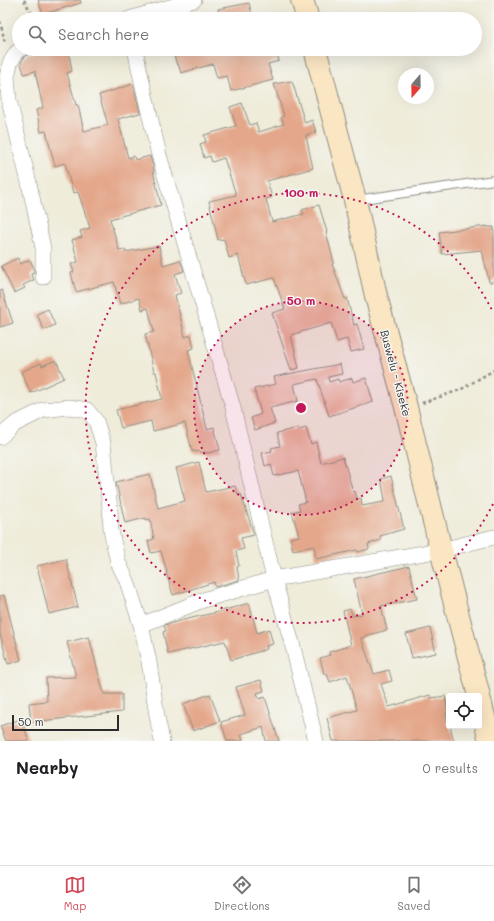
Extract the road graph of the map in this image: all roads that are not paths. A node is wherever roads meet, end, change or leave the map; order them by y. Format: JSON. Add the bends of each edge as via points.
{"nodes":[{"id":1,"x":194,"y":0,"type":"edge"},
{"id":2,"x":302,"y":0,"type":"edge"},
{"id":3,"x":153,"y":12,"type":"edge"},
{"id":4,"x":306,"y":12,"type":"edge"},
{"id":5,"x":14,"y":56,"type":"edge"},
{"id":6,"x":136,"y":56,"type":"edge"},
{"id":7,"x":317,"y":56,"type":"edge"},
{"id":8,"x":494,"y":180,"type":"edge"},
{"id":9,"x":355,"y":200,"type":"junction"},
{"id":10,"x":43,"y":277,"type":"dead end"},
{"id":11,"x":0,"y":437,"type":"edge"},
{"id":12,"x":494,"y":537,"type":"edge"},
{"id":13,"x":441,"y":550,"type":"junction"},
{"id":14,"x":274,"y":579,"type":"junction"},
{"id":15,"x":141,"y":625,"type":"junction"},
{"id":16,"x":478,"y":693,"type":"edge"},
{"id":17,"x":482,"y":708,"type":"edge"},
{"id":18,"x":162,"y":741,"type":"edge"},
{"id":19,"x":316,"y":741,"type":"edge"},
{"id":20,"x":490,"y":741,"type":"edge"}],
"edges":[{"from":1,"to":3,"type":"street"},
{"from":2,"to":4,"type":"main road"},
{"from":5,"to":10,"type":"street","via":[[7,77],[9,100],[43,248]]},
{"from":6,"to":14,"type":"street","via":[[159,155],[232,404]]},
{"from":7,"to":9,"type":"main road","name":"Buswelu - Kiseke"},
{"from":8,"to":9,"type":"lane"},
{"from":9,"to":13,"type":"main road","name":"Buswelu - Kiseke","via":[[376,296]]},
{"from":11,"to":15,"type":"street","via":[[15,424],[43,410],[69,407],[87,410],[96,421],[103,443],[114,545]]},
{"from":12,"to":13,"type":"street"},
{"from":13,"to":14,"type":"street"},
{"from":13,"to":16,"type":"main road","name":"Buswelu - Kiseke"},
{"from":14,"to":15,"type":"street","via":[[203,600]]},
{"from":14,"to":19,"type":"street"},
{"from":15,"to":18,"type":"street"},
{"from":17,"to":20,"type":"main road","name":"Buswelu - Kiseke"}]}
